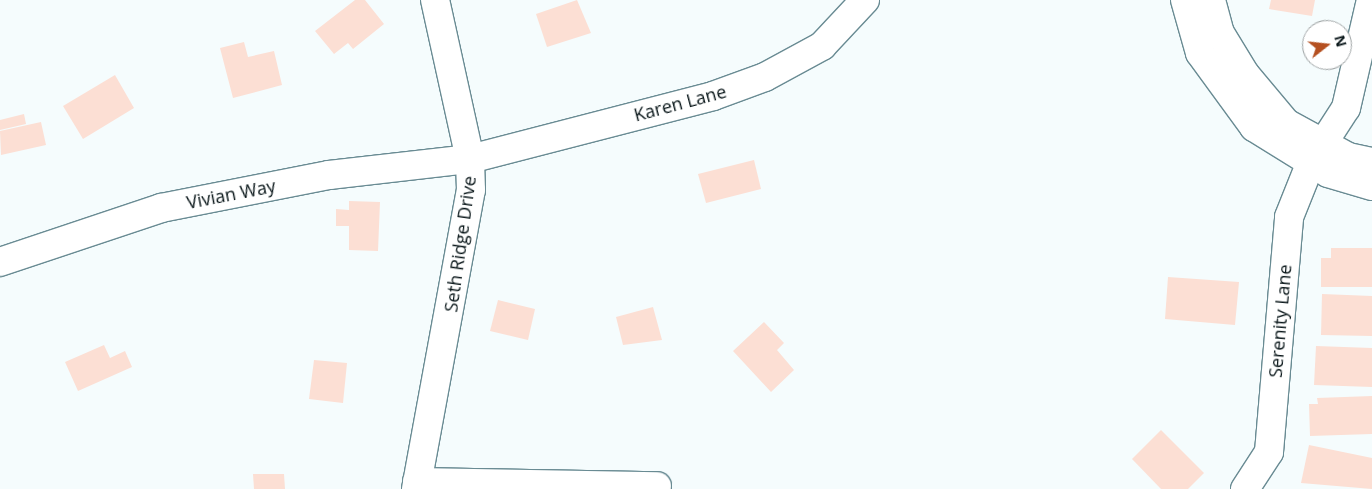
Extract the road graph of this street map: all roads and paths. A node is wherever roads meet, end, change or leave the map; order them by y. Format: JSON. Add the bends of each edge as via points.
{"nodes":[{"id":1,"x":435,"y":0,"type":"edge"},
{"id":2,"x":865,"y":0,"type":"edge"},
{"id":3,"x":1185,"y":0,"type":"edge"},
{"id":4,"x":1211,"y":0,"type":"edge"},
{"id":5,"x":1371,"y":0,"type":"edge"},
{"id":6,"x":1318,"y":153,"type":"junction"},
{"id":7,"x":470,"y":159,"type":"junction"},
{"id":8,"x":1372,"y":162,"type":"edge"},
{"id":9,"x":1372,"y":186,"type":"edge"},
{"id":10,"x":0,"y":262,"type":"edge"},
{"id":11,"x":416,"y":486,"type":"edge"},
{"id":12,"x":657,"y":486,"type":"dead end"},
{"id":13,"x":1245,"y":489,"type":"edge"}],
"edges":[{"from":1,"to":7,"type":"street","name":"Seth Ridge Drive"},
{"from":2,"to":7,"type":"street","name":"Karen Lane","via":[[822,46],[765,77],[714,96]]},
{"from":3,"to":6,"type":"street","via":[[1200,52],[1254,126]]},
{"from":4,"to":6,"type":"street","via":[[1220,33],[1245,74],[1286,123]]},
{"from":5,"to":6,"type":"street","name":"Serenity Lane","via":[[1346,108]]},
{"from":6,"to":8,"type":"street"},
{"from":6,"to":9,"type":"street","via":[[1328,173]]},
{"from":6,"to":13,"type":"street","name":"Serenity Lane","via":[[1288,217],[1269,452]]},
{"from":7,"to":10,"type":"street","name":"Vivian Way","via":[[329,175],[161,208]]},
{"from":7,"to":11,"type":"street","name":"Seth Ridge Drive","via":[[464,240]]},
{"from":11,"to":12,"type":"street"}]}
